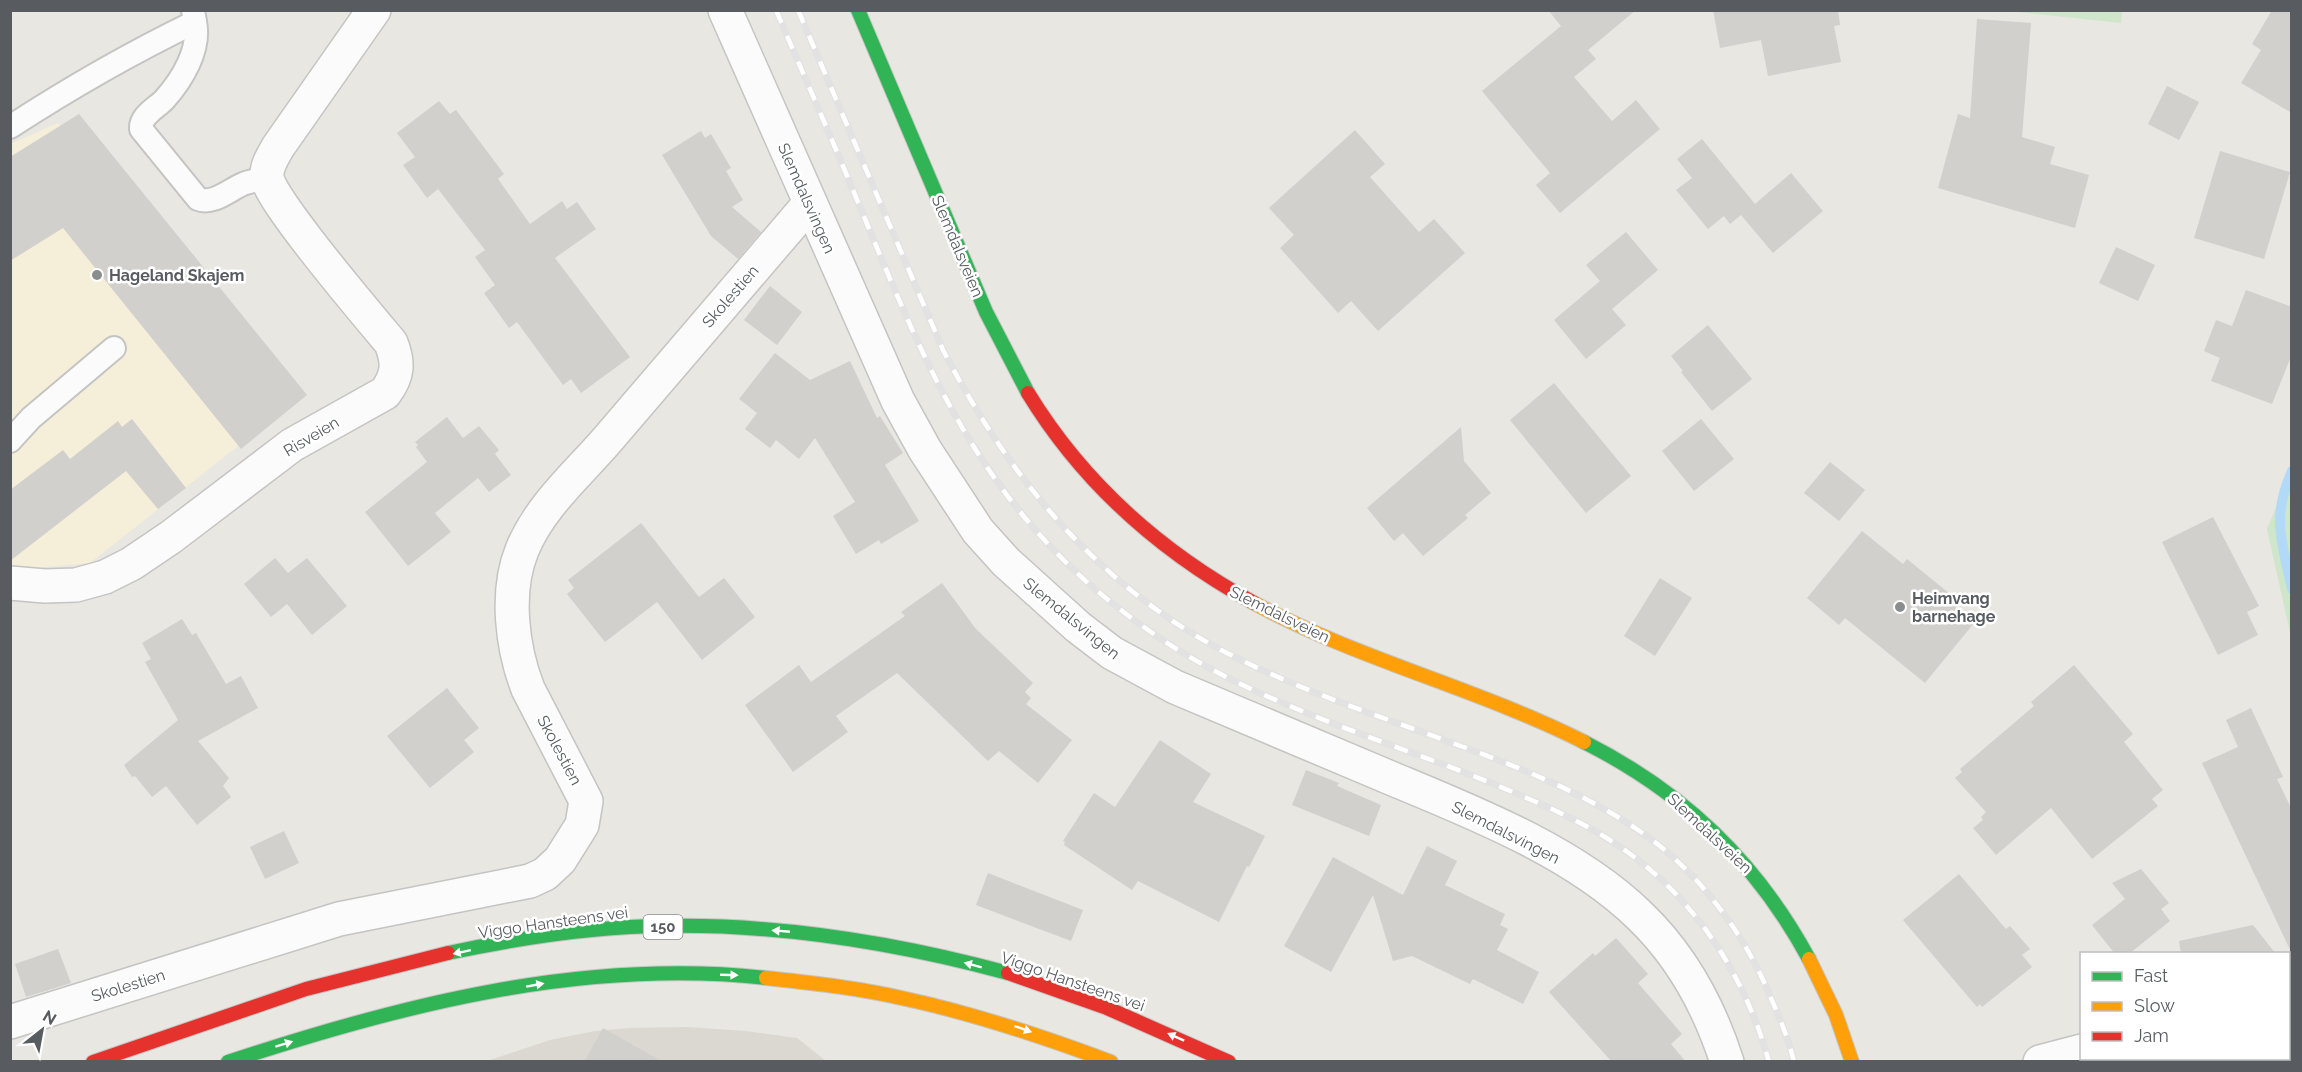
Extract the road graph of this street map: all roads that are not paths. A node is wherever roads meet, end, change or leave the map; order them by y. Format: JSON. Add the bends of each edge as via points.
{"nodes":[{"id":1,"x":374,"y":10,"type":"edge"},
{"id":2,"x":725,"y":10,"type":"edge"},
{"id":3,"x":858,"y":10,"type":"edge"},
{"id":4,"x":194,"y":16,"type":"edge"},
{"id":5,"x":10,"y":127,"type":"edge"},
{"id":6,"x":266,"y":178,"type":"junction"},
{"id":7,"x":810,"y":203,"type":"junction"},
{"id":8,"x":114,"y":348,"type":"dead end"},
{"id":9,"x":10,"y":441,"type":"edge"},
{"id":10,"x":10,"y":583,"type":"edge"},
{"id":11,"x":10,"y":1022,"type":"edge"},
{"id":12,"x":2080,"y":1052,"type":"edge"},
{"id":13,"x":93,"y":1062,"type":"edge"},
{"id":14,"x":228,"y":1062,"type":"edge"},
{"id":15,"x":1111,"y":1062,"type":"edge"},
{"id":16,"x":1229,"y":1062,"type":"edge"},
{"id":17,"x":1726,"y":1062,"type":"edge"},
{"id":18,"x":1852,"y":1062,"type":"edge"},
{"id":19,"x":2040,"y":1062,"type":"edge"}],
"edges":[{"from":1,"to":6,"type":"street","via":[[278,147]]},
{"from":2,"to":7,"type":"street","name":"Slemdalsvingen"},
{"from":3,"to":18,"type":"main road","name":"Slemdalsveien","via":[[985,307],[1026,392],[1047,425],[1114,502],[1171,551],[1238,595],[1322,636],[1557,730],[1658,785],[1714,832],[1778,904],[1823,982]]},
{"from":4,"to":5,"type":"lane"},
{"from":4,"to":6,"type":"lane","via":[[198,33],[193,54],[166,98],[143,119],[141,129],[204,202]]},
{"from":6,"to":10,"type":"street","name":"Risveien","via":[[284,209],[391,343],[397,357],[393,383],[385,393],[292,445],[131,564],[76,585]]},
{"from":7,"to":11,"type":"street","name":"Skolestien","via":[[544,511],[522,552],[516,572],[513,623],[521,672],[586,801],[582,825],[560,860],[530,881],[339,919]]},
{"from":7,"to":17,"type":"street","name":"Slemdalsvingen","via":[[880,362],[924,450],[978,531],[1006,562],[1078,627],[1131,665],[1174,687],[1443,800],[1527,839],[1590,876],[1639,915],[1680,963],[1711,1017]]},
{"from":8,"to":9,"type":"lane","via":[[31,418]]},
{"from":12,"to":19,"type":"street"},
{"from":16,"to":13,"type":"main road","name":"Viggo Hansteens vei","number":"150","one_way":true,"via":[[1098,1004],[1031,980],[943,957],[800,933],[683,926],[608,928],[527,939],[394,966],[315,986]]},
{"from":14,"to":15,"type":"main road","one_way":true,"via":[[411,1008],[544,983],[682,974],[802,981],[933,1004],[1017,1026]]}]}
